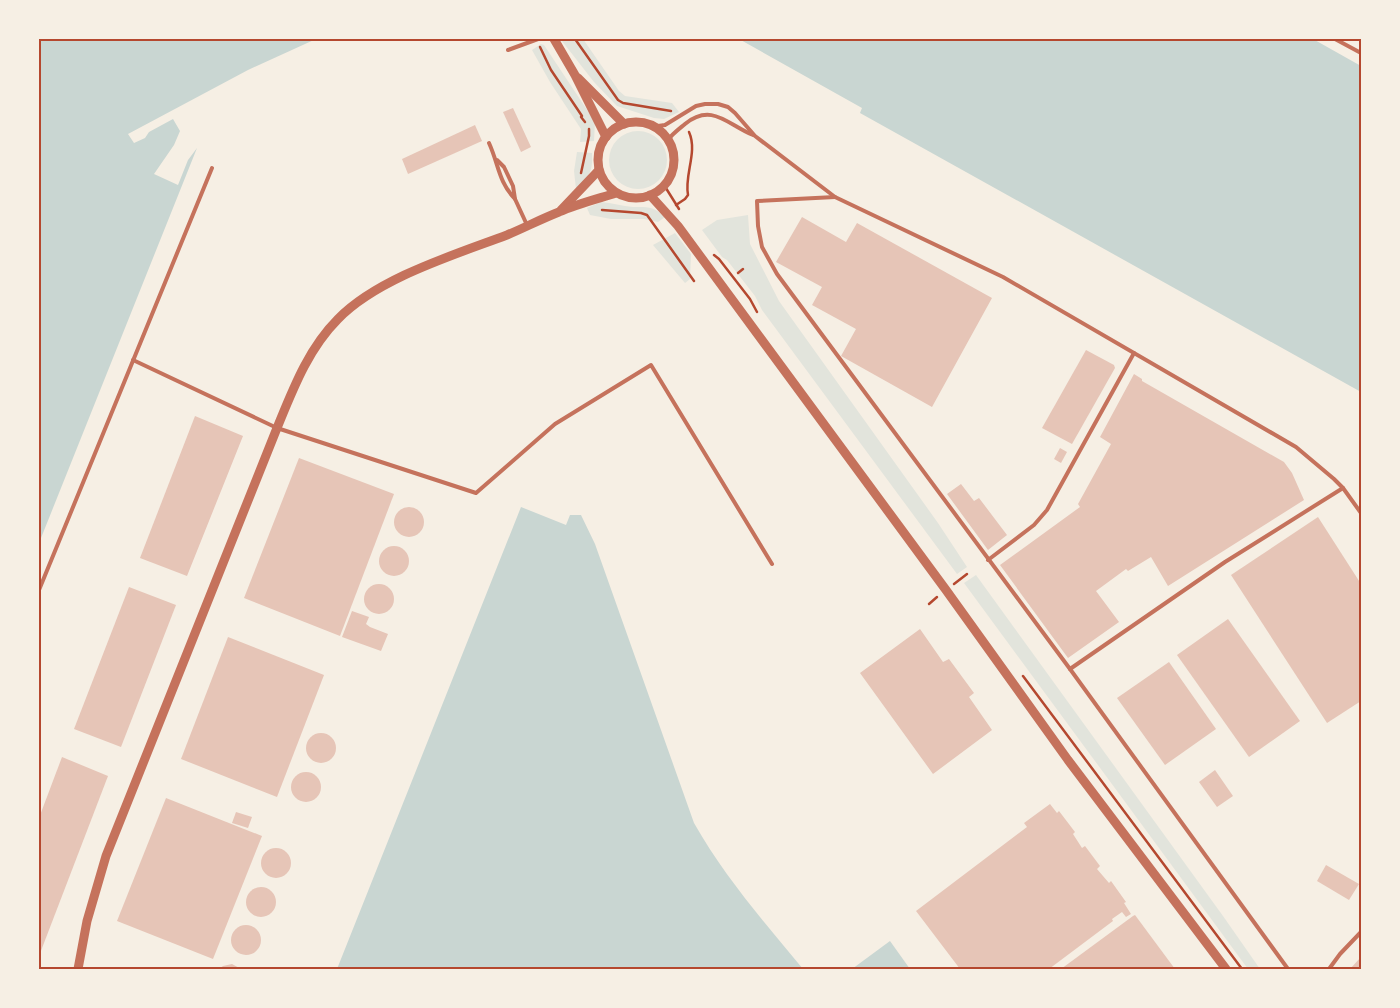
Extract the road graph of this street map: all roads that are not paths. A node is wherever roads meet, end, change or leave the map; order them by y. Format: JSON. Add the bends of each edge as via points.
{"nodes":[{"id":1,"x":538,"y":39,"type":"edge"},
{"id":2,"x":554,"y":39,"type":"edge"},
{"id":3,"x":1335,"y":39,"type":"edge"},
{"id":4,"x":508,"y":50,"type":"dead end"},
{"id":5,"x":1361,"y":53,"type":"edge"},
{"id":6,"x":575,"y":75,"type":"junction"},
{"id":7,"x":624,"y":124,"type":"junction"},
{"id":8,"x":648,"y":124,"type":"junction"},
{"id":9,"x":755,"y":136,"type":"junction"},
{"id":10,"x":606,"y":137,"type":"junction"},
{"id":11,"x":668,"y":140,"type":"junction"},
{"id":12,"x":489,"y":143,"type":"dead end"},
{"id":13,"x":497,"y":160,"type":"junction"},
{"id":14,"x":212,"y":168,"type":"dead end"},
{"id":15,"x":599,"y":170,"type":"junction"},
{"id":16,"x":616,"y":193,"type":"junction"},
{"id":17,"x":650,"y":195,"type":"junction"},
{"id":18,"x":835,"y":197,"type":"junction"},
{"id":19,"x":515,"y":200,"type":"junction"},
{"id":20,"x":560,"y":211,"type":"junction"},
{"id":21,"x":528,"y":226,"type":"junction"},
{"id":22,"x":1134,"y":353,"type":"junction"},
{"id":23,"x":132,"y":360,"type":"junction"},
{"id":24,"x":277,"y":428,"type":"junction"},
{"id":25,"x":1343,"y":488,"type":"junction"},
{"id":26,"x":1361,"y":514,"type":"edge"},
{"id":27,"x":988,"y":560,"type":"junction"},
{"id":28,"x":772,"y":564,"type":"dead end"},
{"id":29,"x":39,"y":590,"type":"edge"},
{"id":30,"x":1070,"y":669,"type":"junction"},
{"id":31,"x":1361,"y":932,"type":"edge"},
{"id":32,"x":78,"y":969,"type":"edge"},
{"id":33,"x":1226,"y":969,"type":"edge"},
{"id":34,"x":1288,"y":969,"type":"edge"},
{"id":35,"x":1330,"y":969,"type":"edge"}],
"edges":[{"from":1,"to":4,"type":"lane"},
{"from":2,"to":6,"type":"street"},
{"from":3,"to":5,"type":"lane"},
{"from":6,"to":7,"type":"street"},
{"from":6,"to":10,"type":"street"},
{"from":7,"to":8,"type":"street"},
{"from":7,"to":10,"type":"street"},
{"from":8,"to":9,"type":"lane","via":[[658,126],[696,106],[718,104],[735,113]]},
{"from":8,"to":11,"type":"street"},
{"from":9,"to":11,"type":"lane","via":[[710,114],[697,116]]},
{"from":9,"to":18,"type":"lane"},
{"from":10,"to":15,"type":"street","via":[[599,151]]},
{"from":11,"to":17,"type":"street","via":[[673,167],[664,185]]},
{"from":12,"to":13,"type":"lane"},
{"from":13,"to":19,"type":"lane","via":[[513,186]]},
{"from":13,"to":19,"type":"lane","via":[[497,170],[505,188]]},
{"from":14,"to":23,"type":"lane"},
{"from":15,"to":16,"type":"street"},
{"from":15,"to":20,"type":"street"},
{"from":16,"to":17,"type":"street","via":[[633,198]]},
{"from":16,"to":20,"type":"street"},
{"from":17,"to":33,"type":"street","via":[[678,226],[1068,760]]},
{"from":18,"to":22,"type":"lane","via":[[1003,278]]},
{"from":18,"to":27,"type":"lane","via":[[757,201],[762,247],[776,274]]},
{"from":19,"to":21,"type":"lane"},
{"from":20,"to":21,"type":"street"},
{"from":21,"to":24,"type":"street","via":[[395,280],[338,318],[323,335],[296,381]]},
{"from":22,"to":25,"type":"lane","via":[[1296,447]]},
{"from":22,"to":27,"type":"lane","via":[[1047,510],[1034,525]]},
{"from":23,"to":24,"type":"lane"},
{"from":23,"to":29,"type":"lane"},
{"from":24,"to":28,"type":"lane","via":[[476,493],[555,424],[651,365]]},
{"from":24,"to":32,"type":"street","via":[[106,856],[87,921]]},
{"from":25,"to":26,"type":"lane"},
{"from":25,"to":30,"type":"lane","via":[[1225,562]]},
{"from":27,"to":30,"type":"lane"},
{"from":30,"to":34,"type":"lane"},
{"from":31,"to":35,"type":"lane"}]}
